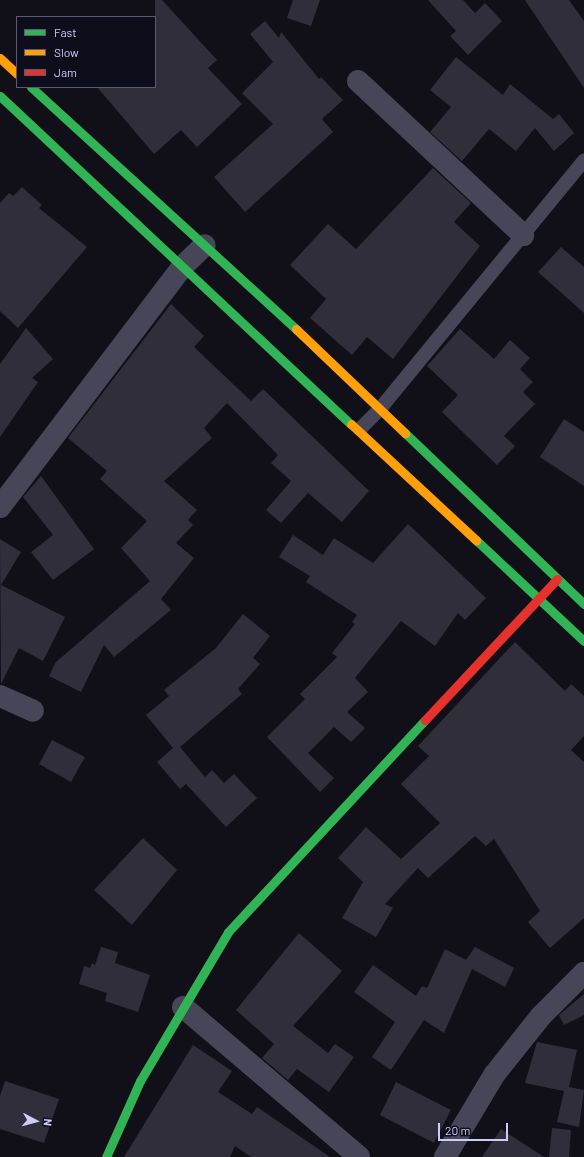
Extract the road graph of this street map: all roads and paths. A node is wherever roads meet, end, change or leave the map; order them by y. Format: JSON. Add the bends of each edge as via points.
{"nodes":[{"id":1,"x":0,"y":58,"type":"edge"},
{"id":2,"x":16,"y":73,"type":"edge"},
{"id":3,"x":358,"y":81,"type":"dead end"},
{"id":4,"x":32,"y":88,"type":"edge"},
{"id":5,"x":0,"y":96,"type":"edge"},
{"id":6,"x":584,"y":160,"type":"edge"},
{"id":7,"x":522,"y":235,"type":"junction"},
{"id":8,"x":205,"y":245,"type":"junction"},
{"id":9,"x":183,"y":266,"type":"junction"},
{"id":10,"x":379,"y":410,"type":"junction"},
{"id":11,"x":360,"y":429,"type":"junction"},
{"id":12,"x":0,"y":507,"type":"edge"},
{"id":13,"x":557,"y":579,"type":"junction"},
{"id":14,"x":538,"y":598,"type":"junction"},
{"id":15,"x":584,"y":604,"type":"edge"},
{"id":16,"x":584,"y":641,"type":"edge"},
{"id":17,"x":0,"y":696,"type":"edge"},
{"id":18,"x":33,"y":711,"type":"dead end"},
{"id":19,"x":584,"y":973,"type":"edge"},
{"id":20,"x":183,"y":1007,"type":"junction"},
{"id":21,"x":106,"y":1157,"type":"edge"},
{"id":22,"x":359,"y":1157,"type":"edge"},
{"id":23,"x":445,"y":1157,"type":"edge"}],
"edges":[{"from":1,"to":2,"type":"main road"},
{"from":3,"to":7,"type":"street"},
{"from":4,"to":8,"type":"main road"},
{"from":5,"to":9,"type":"main road"},
{"from":6,"to":7,"type":"lane"},
{"from":7,"to":10,"type":"lane"},
{"from":8,"to":9,"type":"street"},
{"from":8,"to":10,"type":"main road"},
{"from":9,"to":11,"type":"main road"},
{"from":9,"to":12,"type":"street"},
{"from":10,"to":11,"type":"lane"},
{"from":10,"to":13,"type":"main road"},
{"from":11,"to":14,"type":"main road"},
{"from":13,"to":14,"type":"main road"},
{"from":13,"to":15,"type":"main road"},
{"from":14,"to":16,"type":"main road"},
{"from":14,"to":20,"type":"main road","via":[[228,932]]},
{"from":17,"to":18,"type":"street"},
{"from":19,"to":23,"type":"street","via":[[541,1016],[494,1075]]},
{"from":20,"to":21,"type":"main road","via":[[140,1081]]},
{"from":20,"to":22,"type":"street"}]}
